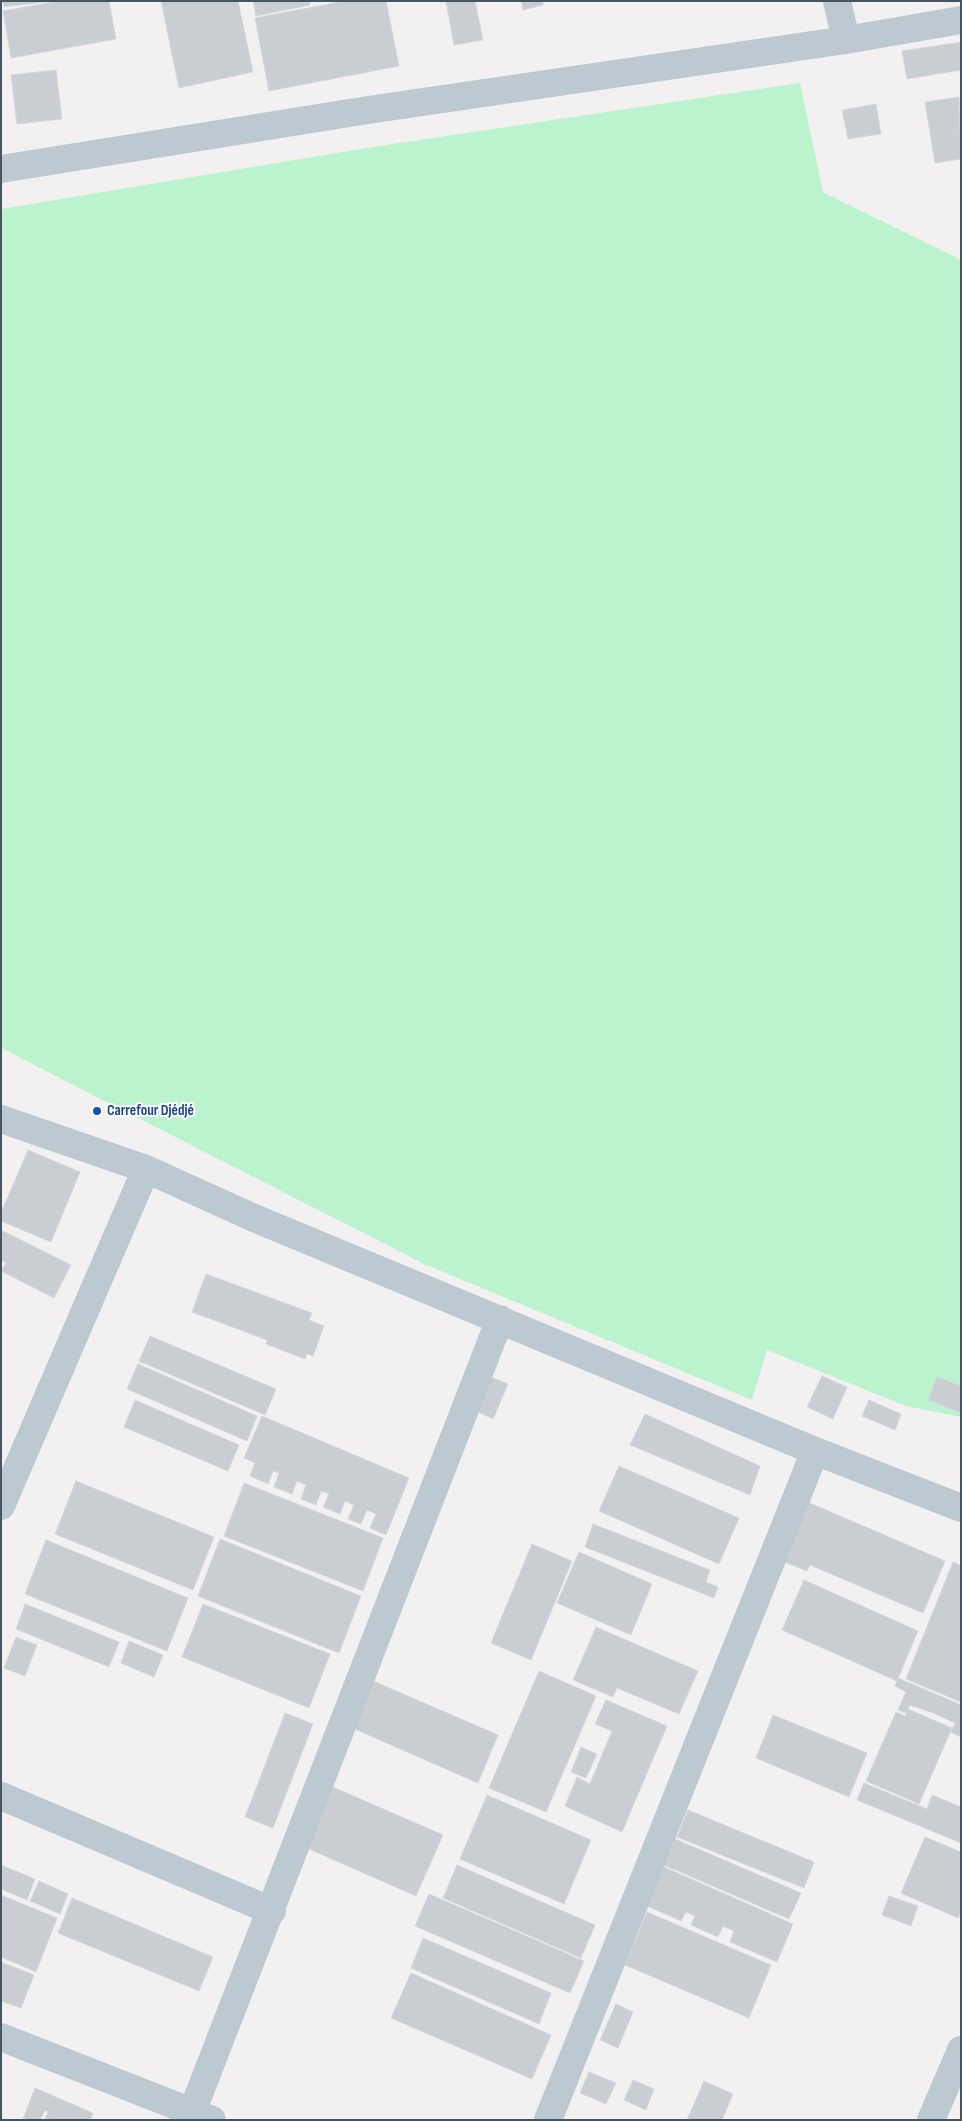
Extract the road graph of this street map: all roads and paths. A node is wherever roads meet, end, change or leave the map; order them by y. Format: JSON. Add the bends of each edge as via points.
{"nodes":[{"id":1,"x":837,"y":1,"type":"edge"},
{"id":2,"x":961,"y":20,"type":"edge"},
{"id":3,"x":846,"y":40,"type":"junction"},
{"id":4,"x":1,"y":169,"type":"edge"},
{"id":5,"x":1,"y":1119,"type":"edge"},
{"id":6,"x":146,"y":1169,"type":"junction"},
{"id":7,"x":500,"y":1319,"type":"junction"},
{"id":8,"x":815,"y":1451,"type":"junction"},
{"id":9,"x":1,"y":1506,"type":"edge"},
{"id":10,"x":961,"y":1508,"type":"edge"},
{"id":11,"x":1,"y":1796,"type":"edge"},
{"id":12,"x":272,"y":1911,"type":"junction"},
{"id":13,"x":1,"y":2037,"type":"edge"},
{"id":14,"x":961,"y":2050,"type":"edge"},
{"id":15,"x":202,"y":2116,"type":"edge"},
{"id":16,"x":548,"y":2120,"type":"edge"},
{"id":17,"x":931,"y":2120,"type":"edge"}],
"edges":[{"from":1,"to":3,"type":"street"},
{"from":2,"to":3,"type":"street"},
{"from":3,"to":4,"type":"street","via":[[368,110]]},
{"from":5,"to":6,"type":"street"},
{"from":6,"to":7,"type":"street","via":[[254,1218]]},
{"from":6,"to":9,"type":"street"},
{"from":7,"to":8,"type":"street"},
{"from":7,"to":12,"type":"street"},
{"from":8,"to":10,"type":"street"},
{"from":8,"to":16,"type":"street"},
{"from":11,"to":12,"type":"street"},
{"from":12,"to":15,"type":"street"},
{"from":13,"to":15,"type":"street"},
{"from":14,"to":17,"type":"street"}]}
